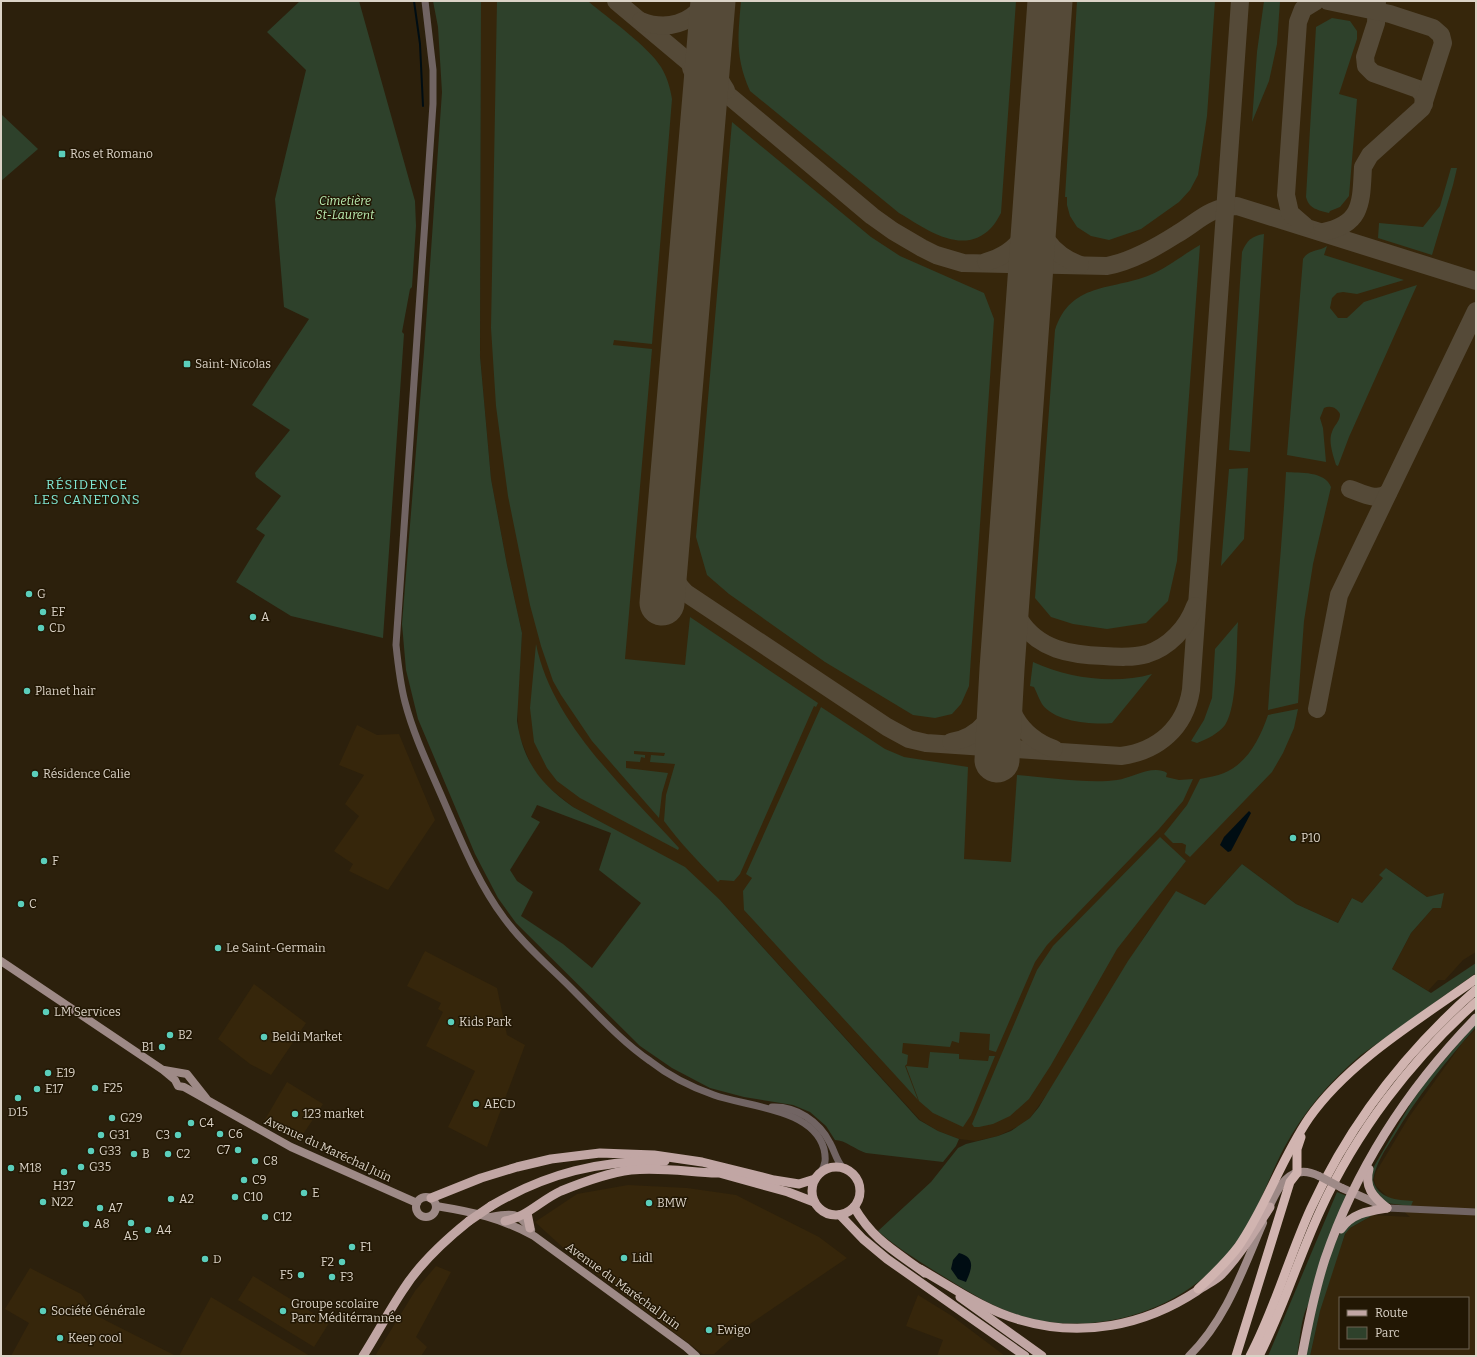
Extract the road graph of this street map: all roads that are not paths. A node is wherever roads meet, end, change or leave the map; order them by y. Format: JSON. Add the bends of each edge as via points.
{"nodes":[{"id":1,"x":425,"y":1,"type":"edge"},
{"id":2,"x":1,"y":961,"type":"edge"},
{"id":3,"x":1476,"y":979,"type":"edge"},
{"id":4,"x":1476,"y":990,"type":"edge"},
{"id":5,"x":1476,"y":1002,"type":"edge"},
{"id":6,"x":1476,"y":1018,"type":"edge"},
{"id":7,"x":163,"y":1070,"type":"junction"},
{"id":8,"x":179,"y":1073,"type":"junction"},
{"id":9,"x":175,"y":1080,"type":"junction"},
{"id":10,"x":190,"y":1080,"type":"junction"},
{"id":11,"x":184,"y":1087,"type":"junction"},
{"id":12,"x":210,"y":1102,"type":"junction"},
{"id":13,"x":763,"y":1107,"type":"junction"},
{"id":14,"x":1310,"y":1118,"type":"junction"},
{"id":15,"x":1374,"y":1152,"type":"junction"},
{"id":16,"x":631,"y":1161,"type":"junction"},
{"id":17,"x":702,"y":1162,"type":"junction"},
{"id":18,"x":843,"y":1168,"type":"junction"},
{"id":19,"x":717,"y":1173,"type":"junction"},
{"id":20,"x":1297,"y":1173,"type":"junction"},
{"id":21,"x":817,"y":1176,"type":"junction"},
{"id":22,"x":1352,"y":1194,"type":"junction"},
{"id":23,"x":431,"y":1198,"type":"junction"},
{"id":24,"x":814,"y":1202,"type":"junction"},
{"id":25,"x":417,"y":1203,"type":"junction"},
{"id":26,"x":436,"y":1206,"type":"junction"},
{"id":27,"x":854,"y":1207,"type":"junction"},
{"id":28,"x":1270,"y":1207,"type":"junction"},
{"id":29,"x":1387,"y":1208,"type":"junction"},
{"id":30,"x":1476,"y":1212,"type":"edge"},
{"id":31,"x":524,"y":1215,"type":"junction"},
{"id":32,"x":840,"y":1215,"type":"junction"},
{"id":33,"x":491,"y":1217,"type":"junction"},
{"id":34,"x":505,"y":1221,"type":"junction"},
{"id":35,"x":532,"y":1232,"type":"junction"},
{"id":36,"x":1304,"y":1249,"type":"junction"},
{"id":37,"x":1325,"y":1259,"type":"junction"},
{"id":38,"x":920,"y":1269,"type":"junction"},
{"id":39,"x":1198,"y":1289,"type":"junction"},
{"id":40,"x":385,"y":1321,"type":"junction"},
{"id":41,"x":364,"y":1356,"type":"edge"},
{"id":42,"x":367,"y":1356,"type":"edge"},
{"id":43,"x":696,"y":1356,"type":"edge"},
{"id":44,"x":1025,"y":1356,"type":"edge"},
{"id":45,"x":1042,"y":1356,"type":"edge"},
{"id":46,"x":1189,"y":1356,"type":"edge"},
{"id":47,"x":1236,"y":1356,"type":"edge"},
{"id":48,"x":1250,"y":1356,"type":"edge"},
{"id":49,"x":1259,"y":1356,"type":"edge"},
{"id":50,"x":1265,"y":1356,"type":"edge"},
{"id":51,"x":1302,"y":1356,"type":"edge"}],
"edges":[{"from":1,"to":13,"type":"street","via":[[433,70],[433,104],[396,638],[406,704],[420,745],[464,847],[490,898],[515,930],[625,1041],[649,1061],[674,1078],[697,1089],[731,1101]]},
{"from":2,"to":7,"type":"main road"},
{"from":3,"to":14,"type":"highway","via":[[1366,1058],[1334,1088]]},
{"from":4,"to":48,"type":"highway","via":[[1394,1073],[1347,1141],[1311,1208],[1261,1335]]},
{"from":5,"to":36,"type":"highway","via":[[1422,1056],[1385,1100],[1331,1189]]},
{"from":6,"to":15,"type":"main road","via":[[1424,1079]]},
{"from":7,"to":8,"type":"main road"},
{"from":7,"to":9,"type":"main road"},
{"from":8,"to":9,"type":"main road"},
{"from":8,"to":10,"type":"main road","via":[[187,1074]]},
{"from":9,"to":11,"type":"main road","via":[[178,1086]]},
{"from":10,"to":11,"type":"main road"},
{"from":10,"to":12,"type":"main road","name":"Avenue du Maréchal Juin"},
{"from":11,"to":12,"type":"main road","name":"Avenue du Maréchal Juin"},
{"from":12,"to":25,"type":"main road","name":"Avenue du Maréchal Juin","via":[[291,1147]]},
{"from":13,"to":18,"type":"street","via":[[787,1108],[813,1121],[828,1138],[837,1162]]},
{"from":13,"to":21,"type":"street","via":[[798,1119],[817,1135],[825,1156],[824,1167]]},
{"from":14,"to":20,"type":"highway","via":[[1297,1149]]},
{"from":14,"to":39,"type":"highway","via":[[1290,1147],[1238,1247]]},
{"from":15,"to":22,"type":"main road"},
{"from":15,"to":29,"type":"main road","via":[[1367,1184],[1371,1192]]},
{"from":16,"to":17,"type":"main road"},
{"from":16,"to":19,"type":"main road","via":[[693,1167]]},
{"from":16,"to":40,"type":"main road","bridge":true,"via":[[598,1165],[558,1175],[490,1206],[440,1246],[415,1273],[402,1290]]},
{"from":17,"to":21,"type":"main road","via":[[798,1184]]},
{"from":17,"to":23,"type":"main road","via":[[622,1153],[558,1158],[500,1172]]},
{"from":18,"to":21,"type":"main road","via":[[827,1169]]},
{"from":18,"to":27,"type":"main road","via":[[855,1177],[859,1184],[858,1200]]},
{"from":19,"to":24,"type":"main road","via":[[788,1192]]},
{"from":19,"to":31,"type":"main road","via":[[664,1169],[621,1172],[558,1192]]},
{"from":20,"to":22,"type":"main road","bridge":true,"via":[[1307,1171]]},
{"from":20,"to":28,"type":"main road","via":[[1287,1178]]},
{"from":20,"to":47,"type":"highway","via":[[1290,1182]]},
{"from":21,"to":24,"type":"main road","via":[[812,1194]]},
{"from":22,"to":29,"type":"main road"},
{"from":22,"to":37,"type":"main road"},
{"from":23,"to":25,"type":"main road","via":[[422,1198]]},
{"from":23,"to":26,"type":"main road"},
{"from":24,"to":32,"type":"main road","via":[[825,1213]]},
{"from":25,"to":26,"type":"main road","via":[[418,1212],[426,1217],[435,1213]]},
{"from":26,"to":33,"type":"main road","name":"Avenue du Maréchal Juin"},
{"from":27,"to":32,"type":"main road"},
{"from":27,"to":38,"type":"main road","via":[[862,1222],[877,1238]]},
{"from":28,"to":39,"type":"main road","via":[[1229,1266],[1218,1277]]},
{"from":28,"to":46,"type":"main road","via":[[1227,1304],[1213,1328]]},
{"from":29,"to":30,"type":"street"},
{"from":29,"to":37,"type":"main road","via":[[1365,1211],[1346,1222]]},
{"from":31,"to":33,"type":"main road","name":"Avenue du Maréchal Juin","via":[[508,1213]]},
{"from":31,"to":34,"type":"main road"},
{"from":31,"to":35,"type":"main road"},
{"from":32,"to":44,"type":"main road","via":[[887,1259]]},
{"from":33,"to":34,"type":"main road","name":"Avenue du Maréchal Juin"},
{"from":34,"to":35,"type":"main road","name":"Avenue du Maréchal Juin"},
{"from":35,"to":43,"type":"main road","name":"Avenue du Maréchal Juin"},
{"from":36,"to":49,"type":"highway"},
{"from":36,"to":50,"type":"highway","via":[[1277,1331]]},
{"from":37,"to":51,"type":"main road"},
{"from":38,"to":39,"type":"main road","via":[[993,1310],[1019,1320],[1068,1328],[1104,1327],[1132,1322],[1162,1311]]},
{"from":38,"to":45,"type":"main road"},
{"from":40,"to":41,"type":"main road"},
{"from":40,"to":42,"type":"main road"}]}
